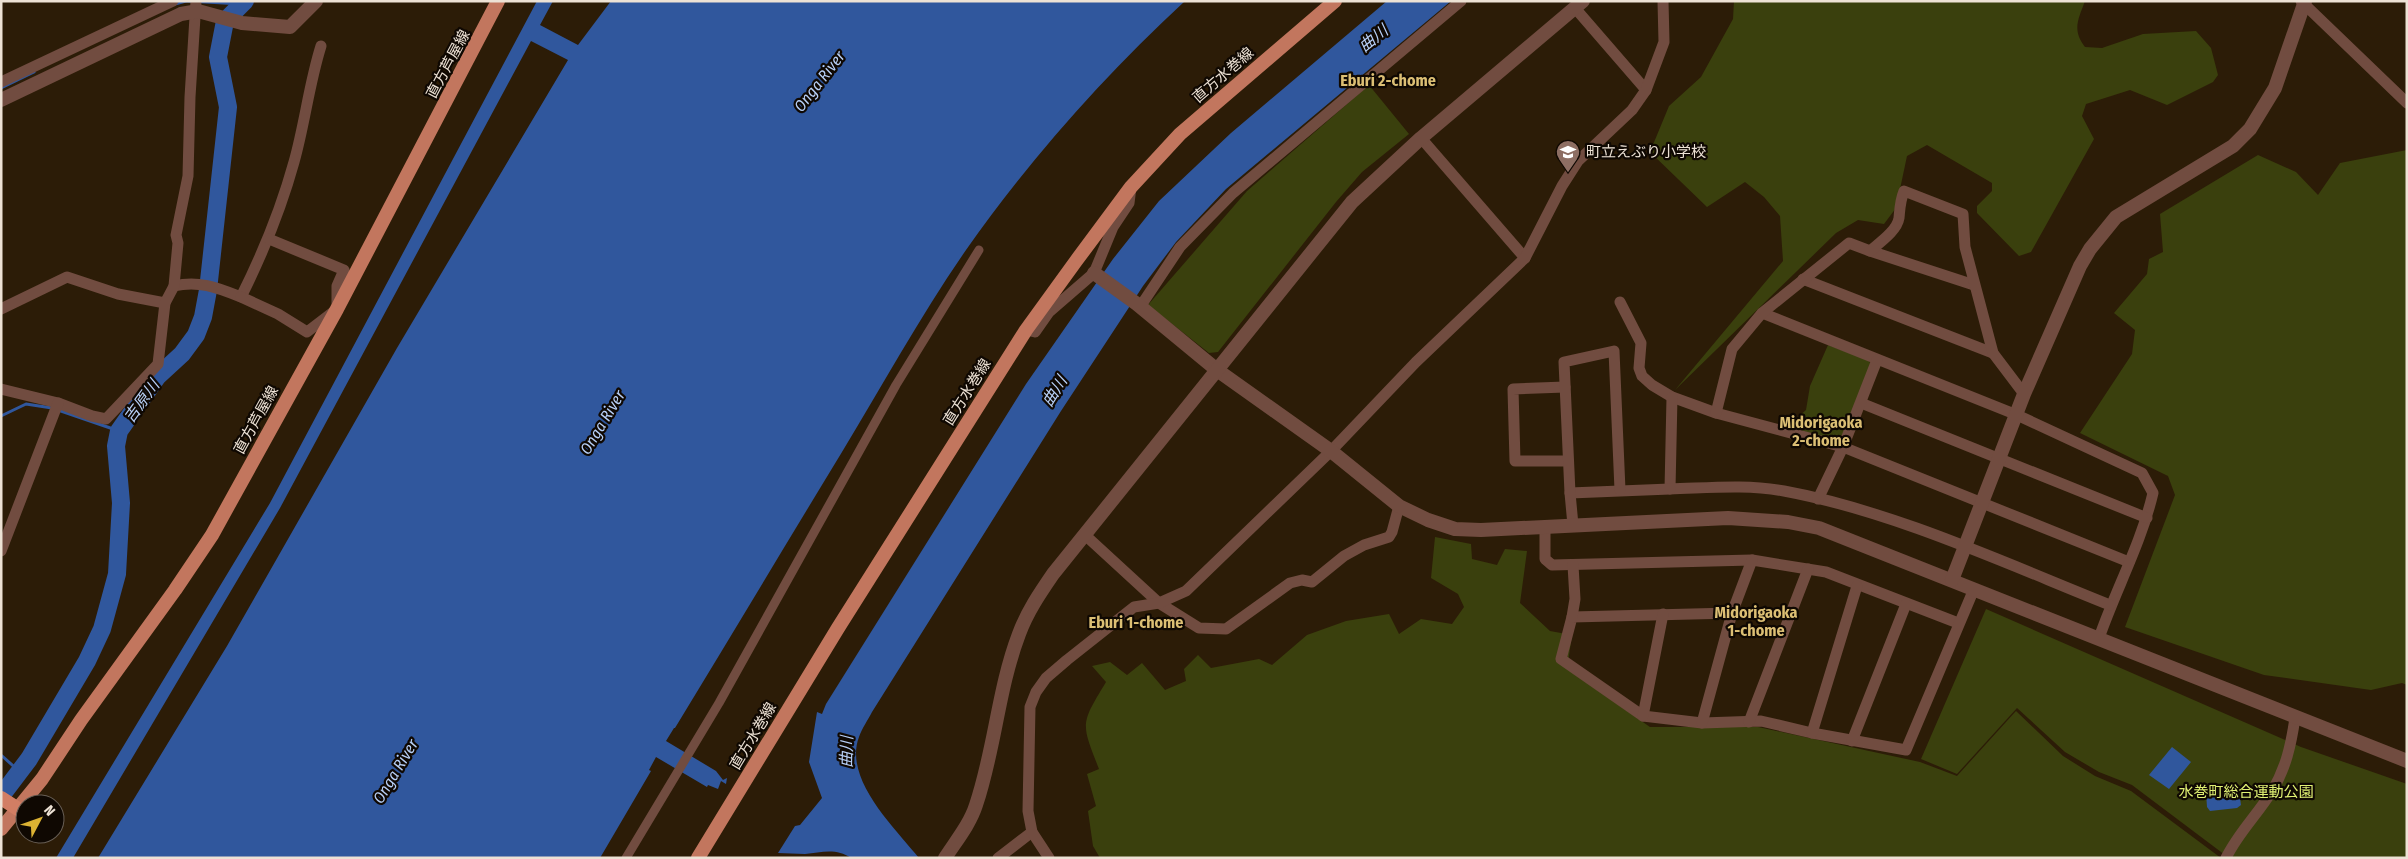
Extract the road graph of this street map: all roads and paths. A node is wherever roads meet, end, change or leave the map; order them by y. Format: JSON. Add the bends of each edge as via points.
{"nodes":[{"id":1,"x":173,"y":1,"type":"edge"},
{"id":2,"x":316,"y":1,"type":"edge"},
{"id":3,"x":498,"y":1,"type":"edge"},
{"id":4,"x":1335,"y":1,"type":"edge"},
{"id":5,"x":1461,"y":1,"type":"edge"},
{"id":6,"x":1663,"y":1,"type":"edge"},
{"id":7,"x":2304,"y":2,"type":"edge"},
{"id":8,"x":1579,"y":5,"type":"edge"},
{"id":9,"x":196,"y":8,"type":"edge"},
{"id":10,"x":321,"y":46,"type":"dead end"},
{"id":11,"x":1,"y":82,"type":"edge"},
{"id":12,"x":1646,"y":90,"type":"junction"},
{"id":13,"x":1,"y":100,"type":"edge"},
{"id":14,"x":2407,"y":103,"type":"edge"},
{"id":15,"x":1421,"y":138,"type":"junction"},
{"id":16,"x":1131,"y":187,"type":"junction"},
{"id":17,"x":269,"y":239,"type":"junction"},
{"id":18,"x":980,"y":250,"type":"dead end"},
{"id":19,"x":1870,"y":251,"type":"junction"},
{"id":20,"x":1524,"y":258,"type":"junction"},
{"id":21,"x":1094,"y":273,"type":"junction"},
{"id":22,"x":1803,"y":279,"type":"junction"},
{"id":23,"x":1974,"y":285,"type":"junction"},
{"id":24,"x":174,"y":286,"type":"junction"},
{"id":25,"x":241,"y":297,"type":"junction"},
{"id":26,"x":1620,"y":302,"type":"dead end"},
{"id":27,"x":165,"y":303,"type":"junction"},
{"id":28,"x":1138,"y":306,"type":"junction"},
{"id":29,"x":1,"y":309,"type":"edge"},
{"id":30,"x":337,"y":309,"type":"junction"},
{"id":31,"x":1762,"y":313,"type":"junction"},
{"id":32,"x":1026,"y":330,"type":"junction"},
{"id":33,"x":1993,"y":353,"type":"junction"},
{"id":34,"x":1877,"y":360,"type":"junction"},
{"id":35,"x":1218,"y":370,"type":"junction"},
{"id":36,"x":1565,"y":387,"type":"junction"},
{"id":37,"x":1,"y":389,"type":"edge"},
{"id":38,"x":2024,"y":394,"type":"junction"},
{"id":39,"x":1672,"y":398,"type":"junction"},
{"id":40,"x":1861,"y":402,"type":"junction"},
{"id":41,"x":58,"y":403,"type":"junction"},
{"id":42,"x":1716,"y":413,"type":"junction"},
{"id":43,"x":2017,"y":415,"type":"junction"},
{"id":44,"x":1843,"y":447,"type":"junction"},
{"id":45,"x":1331,"y":451,"type":"junction"},
{"id":46,"x":1999,"y":458,"type":"junction"},
{"id":47,"x":1568,"y":461,"type":"junction"},
{"id":48,"x":1620,"y":490,"type":"junction"},
{"id":49,"x":1670,"y":490,"type":"junction"},
{"id":50,"x":1570,"y":493,"type":"junction"},
{"id":51,"x":1818,"y":499,"type":"junction"},
{"id":52,"x":1983,"y":503,"type":"junction"},
{"id":53,"x":1400,"y":506,"type":"junction"},
{"id":54,"x":2147,"y":518,"type":"junction"},
{"id":55,"x":1573,"y":526,"type":"junction"},
{"id":56,"x":1545,"y":527,"type":"junction"},
{"id":57,"x":1085,"y":535,"type":"junction"},
{"id":58,"x":1964,"y":547,"type":"junction"},
{"id":59,"x":1,"y":551,"type":"edge"},
{"id":60,"x":1752,"y":560,"type":"junction"},
{"id":61,"x":2129,"y":562,"type":"junction"},
{"id":62,"x":1573,"y":565,"type":"junction"},
{"id":63,"x":1808,"y":568,"type":"junction"},
{"id":64,"x":1952,"y":580,"type":"junction"},
{"id":65,"x":1857,"y":586,"type":"junction"},
{"id":66,"x":1974,"y":589,"type":"junction"},
{"id":67,"x":1159,"y":603,"type":"junction"},
{"id":68,"x":1906,"y":604,"type":"junction"},
{"id":69,"x":2110,"y":605,"type":"junction"},
{"id":70,"x":1732,"y":612,"type":"junction"},
{"id":71,"x":1663,"y":614,"type":"junction"},
{"id":72,"x":1572,"y":617,"type":"junction"},
{"id":73,"x":1958,"y":623,"type":"junction"},
{"id":74,"x":2099,"y":638,"type":"junction"},
{"id":75,"x":1643,"y":716,"type":"junction"},
{"id":76,"x":2295,"y":718,"type":"junction"},
{"id":77,"x":1750,"y":722,"type":"junction"},
{"id":78,"x":1702,"y":723,"type":"junction"},
{"id":79,"x":1812,"y":733,"type":"junction"},
{"id":80,"x":1852,"y":741,"type":"junction"},
{"id":81,"x":2407,"y":761,"type":"edge"},
{"id":82,"x":10,"y":804,"type":"edge"},
{"id":83,"x":1,"y":829,"type":"edge"},
{"id":84,"x":1032,"y":832,"type":"junction"},
{"id":85,"x":626,"y":858,"type":"edge"},
{"id":86,"x":698,"y":858,"type":"edge"},
{"id":87,"x":945,"y":858,"type":"edge"},
{"id":88,"x":998,"y":858,"type":"edge"},
{"id":89,"x":1049,"y":858,"type":"edge"},
{"id":90,"x":2226,"y":858,"type":"edge"}],
"edges":[{"from":1,"to":11,"type":"street"},
{"from":2,"to":9,"type":"street","via":[[290,27],[242,23]]},
{"from":3,"to":30,"type":"main road","name":"直方芦屋線"},
{"from":4,"to":16,"type":"main road","name":"直方水巻線","via":[[1180,134]]},
{"from":5,"to":28,"type":"street","via":[[1232,193],[1180,247]]},
{"from":6,"to":12,"type":"street","via":[[1664,42]]},
{"from":7,"to":14,"type":"street"},
{"from":7,"to":38,"type":"street","via":[[2275,88],[2250,129],[2233,146],[2116,218],[2090,249]]},
{"from":8,"to":12,"type":"street"},
{"from":8,"to":15,"type":"street"},
{"from":9,"to":13,"type":"street"},
{"from":9,"to":24,"type":"street","via":[[188,176],[176,235]]},
{"from":10,"to":17,"type":"street","via":[[310,80],[294,161]]},
{"from":12,"to":20,"type":"street","via":[[1632,110],[1578,161]]},
{"from":15,"to":20,"type":"street"},
{"from":15,"to":35,"type":"street","via":[[1352,202]]},
{"from":16,"to":21,"type":"street","via":[[1129,203],[1113,227]]},
{"from":16,"to":32,"type":"main road","name":"直方水巻線"},
{"from":17,"to":25,"type":"street"},
{"from":17,"to":30,"type":"street","via":[[344,270],[337,286]]},
{"from":18,"to":85,"type":"street","via":[[896,385],[718,704]]},
{"from":19,"to":22,"type":"street","via":[[1849,243]]},
{"from":19,"to":23,"type":"street"},
{"from":19,"to":23,"type":"street","via":[[1899,220],[1898,204],[1904,191],[1963,214],[1965,247]]},
{"from":20,"to":45,"type":"street","via":[[1416,362]]},
{"from":21,"to":28,"type":"street"},
{"from":21,"to":32,"type":"street","via":[[1049,312],[1035,332]]},
{"from":22,"to":31,"type":"street"},
{"from":22,"to":33,"type":"street"},
{"from":23,"to":33,"type":"street"},
{"from":24,"to":25,"type":"street","via":[[200,283]]},
{"from":24,"to":27,"type":"street"},
{"from":25,"to":30,"type":"street","via":[[307,332]]},
{"from":26,"to":39,"type":"street","via":[[1641,343],[1639,368],[1642,376]]},
{"from":27,"to":29,"type":"street","via":[[118,294],[67,277]]},
{"from":27,"to":41,"type":"street","via":[[158,364],[106,419]]},
{"from":28,"to":35,"type":"street"},
{"from":30,"to":82,"type":"main road","name":"直方芦屋線","via":[[196,559],[42,779]]},
{"from":31,"to":34,"type":"street"},
{"from":31,"to":42,"type":"street","via":[[1732,349]]},
{"from":32,"to":86,"type":"main road","name":"直方水巻線"},
{"from":33,"to":38,"type":"street"},
{"from":34,"to":40,"type":"street"},
{"from":34,"to":43,"type":"street"},
{"from":35,"to":45,"type":"street"},
{"from":35,"to":57,"type":"street"},
{"from":36,"to":47,"type":"street"},
{"from":36,"to":47,"type":"street","via":[[1513,389],[1515,461]]},
{"from":36,"to":48,"type":"street","via":[[1564,362],[1614,351]]},
{"from":37,"to":41,"type":"street"},
{"from":38,"to":43,"type":"street"},
{"from":39,"to":42,"type":"street"},
{"from":39,"to":49,"type":"street"},
{"from":40,"to":44,"type":"street"},
{"from":40,"to":46,"type":"street"},
{"from":41,"to":59,"type":"street"},
{"from":42,"to":44,"type":"street"},
{"from":43,"to":46,"type":"street"},
{"from":43,"to":54,"type":"street","via":[[2142,473],[2153,493]]},
{"from":44,"to":51,"type":"street"},
{"from":44,"to":52,"type":"street"},
{"from":45,"to":53,"type":"street"},
{"from":45,"to":67,"type":"street","via":[[1186,591]]},
{"from":46,"to":52,"type":"street"},
{"from":46,"to":54,"type":"street"},
{"from":47,"to":50,"type":"street"},
{"from":48,"to":49,"type":"street"},
{"from":48,"to":50,"type":"street"},
{"from":49,"to":51,"type":"street","via":[[1742,487]]},
{"from":50,"to":55,"type":"street"},
{"from":51,"to":58,"type":"street","via":[[1858,508]]},
{"from":52,"to":58,"type":"street"},
{"from":52,"to":61,"type":"street"},
{"from":53,"to":56,"type":"street","via":[[1428,520],[1455,528]]},
{"from":53,"to":67,"type":"street","via":[[1389,537],[1364,544],[1312,582],[1290,583],[1226,629],[1199,628]]},
{"from":54,"to":61,"type":"street"},
{"from":55,"to":56,"type":"street"},
{"from":55,"to":64,"type":"street","via":[[1728,518],[1788,522],[1849,538]]},
{"from":56,"to":62,"type":"street","via":[[1545,559],[1552,565]]},
{"from":57,"to":67,"type":"street"},
{"from":57,"to":87,"type":"street","via":[[1031,606],[1009,665],[976,806]]},
{"from":58,"to":64,"type":"street"},
{"from":58,"to":69,"type":"street"},
{"from":60,"to":62,"type":"street"},
{"from":60,"to":63,"type":"street"},
{"from":60,"to":70,"type":"street"},
{"from":61,"to":69,"type":"street"},
{"from":62,"to":72,"type":"street","via":[[1575,599]]},
{"from":63,"to":65,"type":"street"},
{"from":63,"to":77,"type":"street"},
{"from":64,"to":66,"type":"street"},
{"from":65,"to":68,"type":"street"},
{"from":65,"to":79,"type":"street"},
{"from":66,"to":73,"type":"street"},
{"from":66,"to":74,"type":"street"},
{"from":67,"to":84,"type":"street","via":[[1134,607],[1067,660],[1036,692],[1030,707],[1028,750],[1028,811]]},
{"from":68,"to":73,"type":"street"},
{"from":68,"to":80,"type":"street"},
{"from":69,"to":74,"type":"street"},
{"from":70,"to":71,"type":"street"},
{"from":70,"to":78,"type":"street"},
{"from":71,"to":72,"type":"street"},
{"from":71,"to":75,"type":"street"},
{"from":72,"to":75,"type":"street","via":[[1561,659]]},
{"from":73,"to":80,"type":"street","via":[[1906,750]]},
{"from":74,"to":76,"type":"street"},
{"from":75,"to":78,"type":"street"},
{"from":76,"to":81,"type":"street"},
{"from":76,"to":90,"type":"street","via":[[2288,758],[2272,792],[2249,820]]},
{"from":77,"to":78,"type":"street"},
{"from":77,"to":79,"type":"street","via":[[1761,721]]},
{"from":79,"to":80,"type":"street"},
{"from":82,"to":83,"type":"main road","name":"直方芦屋線"},
{"from":84,"to":88,"type":"street"},
{"from":84,"to":89,"type":"street"}]}
